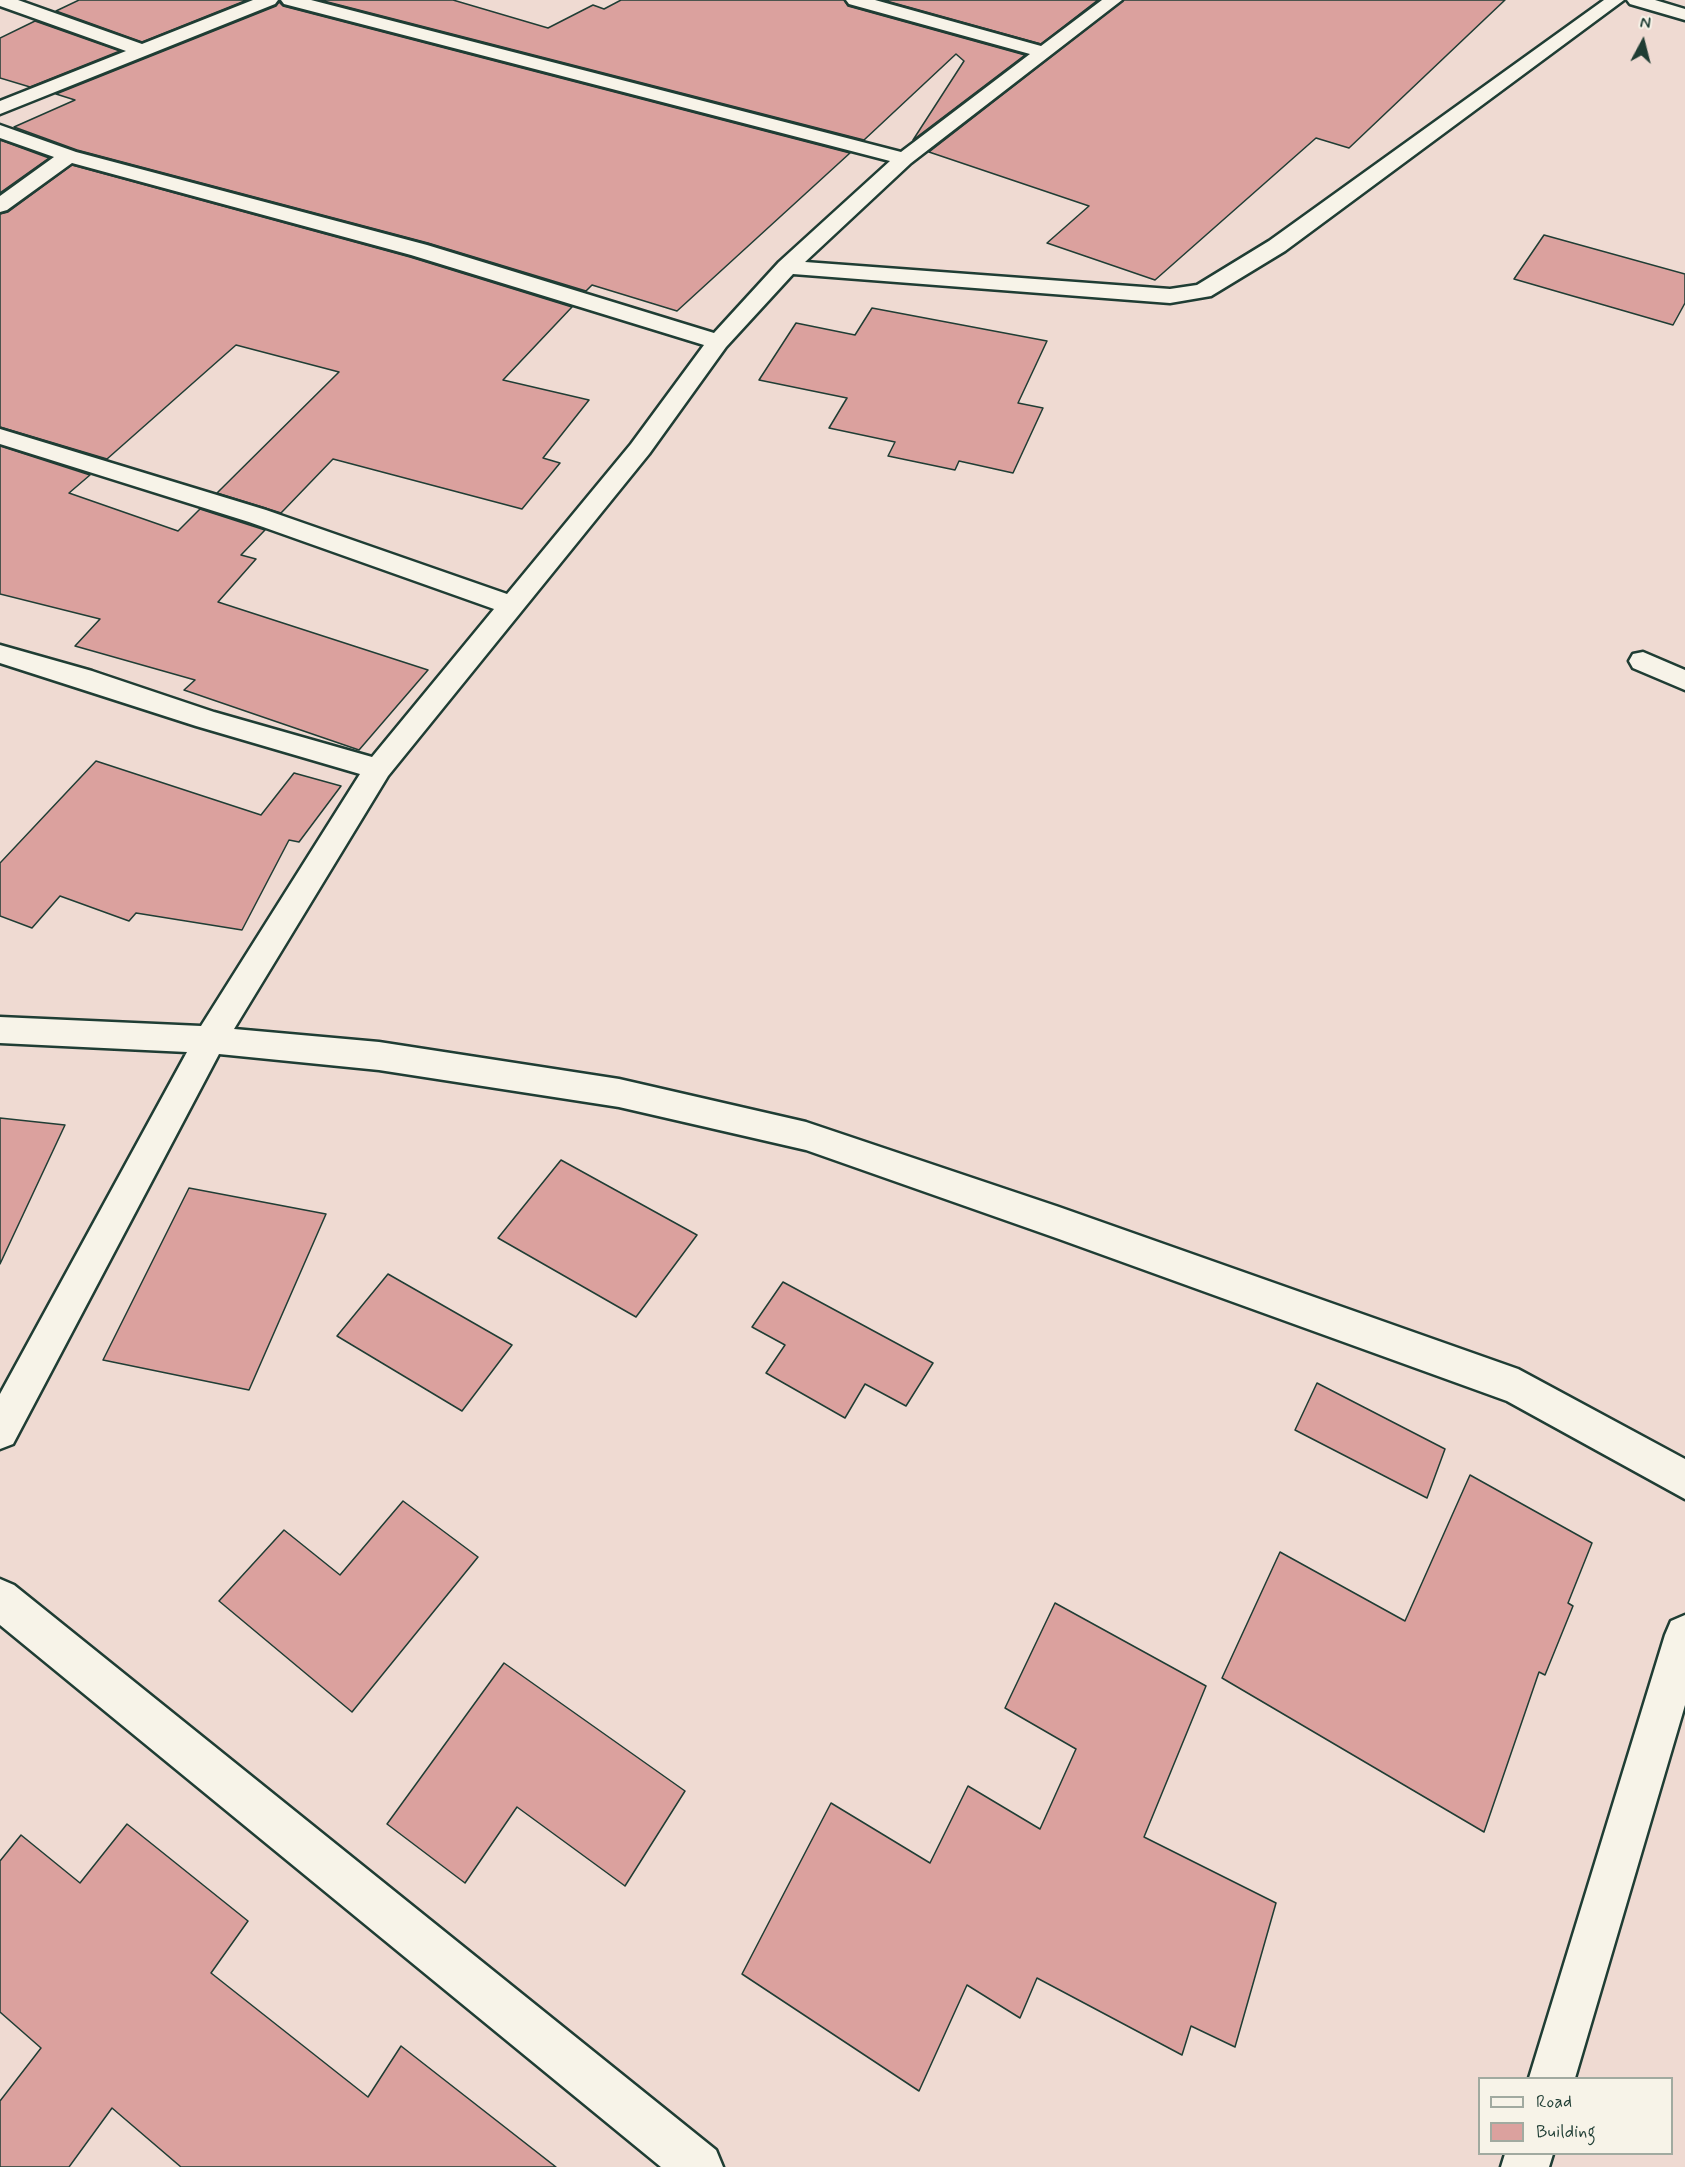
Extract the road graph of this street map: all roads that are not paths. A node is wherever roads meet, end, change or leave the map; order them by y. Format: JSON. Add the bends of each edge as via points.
{"nodes":[{"id":1,"x":269,"y":0,"type":"edge"},
{"id":2,"x":290,"y":0,"type":"edge"},
{"id":3,"x":855,"y":0,"type":"edge"},
{"id":4,"x":1113,"y":0,"type":"edge"},
{"id":5,"x":1615,"y":0,"type":"edge"},
{"id":6,"x":1636,"y":0,"type":"edge"},
{"id":7,"x":16,"y":2,"type":"edge"},
{"id":8,"x":1685,"y":15,"type":"edge"},
{"id":9,"x":141,"y":50,"type":"junction"},
{"id":10,"x":1043,"y":52,"type":"junction"},
{"id":11,"x":0,"y":108,"type":"edge"},
{"id":12,"x":0,"y":131,"type":"edge"},
{"id":13,"x":69,"y":156,"type":"junction"},
{"id":14,"x":904,"y":159,"type":"junction"},
{"id":15,"x":0,"y":206,"type":"edge"},
{"id":16,"x":787,"y":267,"type":"junction"},
{"id":17,"x":718,"y":342,"type":"junction"},
{"id":18,"x":0,"y":436,"type":"edge"},
{"id":19,"x":512,"y":606,"type":"junction"},
{"id":20,"x":0,"y":654,"type":"edge"},
{"id":21,"x":1643,"y":661,"type":"dead end"},
{"id":22,"x":1685,"y":681,"type":"edge"},
{"id":23,"x":378,"y":769,"type":"junction"},
{"id":24,"x":0,"y":1030,"type":"edge"},
{"id":25,"x":210,"y":1040,"type":"junction"},
{"id":26,"x":0,"y":1431,"type":"edge"},
{"id":27,"x":1685,"y":1480,"type":"edge"},
{"id":28,"x":0,"y":1599,"type":"edge"},
{"id":29,"x":1685,"y":1635,"type":"edge"},
{"id":30,"x":1553,"y":2077,"type":"edge"},
{"id":31,"x":699,"y":2167,"type":"edge"}],
"edges":[{"from":1,"to":9,"type":"main road"},
{"from":2,"to":14,"type":"main road"},
{"from":3,"to":10,"type":"main road"},
{"from":4,"to":10,"type":"main road"},
{"from":5,"to":16,"type":"main road","via":[[1277,246],[1203,291],[1170,296]]},
{"from":6,"to":8,"type":"main road"},
{"from":7,"to":9,"type":"main road"},
{"from":9,"to":11,"type":"main road"},
{"from":10,"to":14,"type":"main road"},
{"from":12,"to":13,"type":"main road"},
{"from":13,"to":15,"type":"main road"},
{"from":13,"to":17,"type":"main road","via":[[418,250]]},
{"from":14,"to":16,"type":"main road"},
{"from":16,"to":17,"type":"main road"},
{"from":17,"to":19,"type":"main road","via":[[640,449]]},
{"from":18,"to":19,"type":"main road","via":[[377,555]]},
{"from":19,"to":23,"type":"main road"},
{"from":20,"to":23,"type":"main road"},
{"from":21,"to":22,"type":"main road"},
{"from":23,"to":25,"type":"main road"},
{"from":24,"to":25,"type":"main road"},
{"from":25,"to":26,"type":"main road"},
{"from":25,"to":27,"type":"main road","via":[[379,1056],[619,1093],[806,1136],[1518,1387]]},
{"from":28,"to":31,"type":"main road"},
{"from":29,"to":30,"type":"main road"}]}
